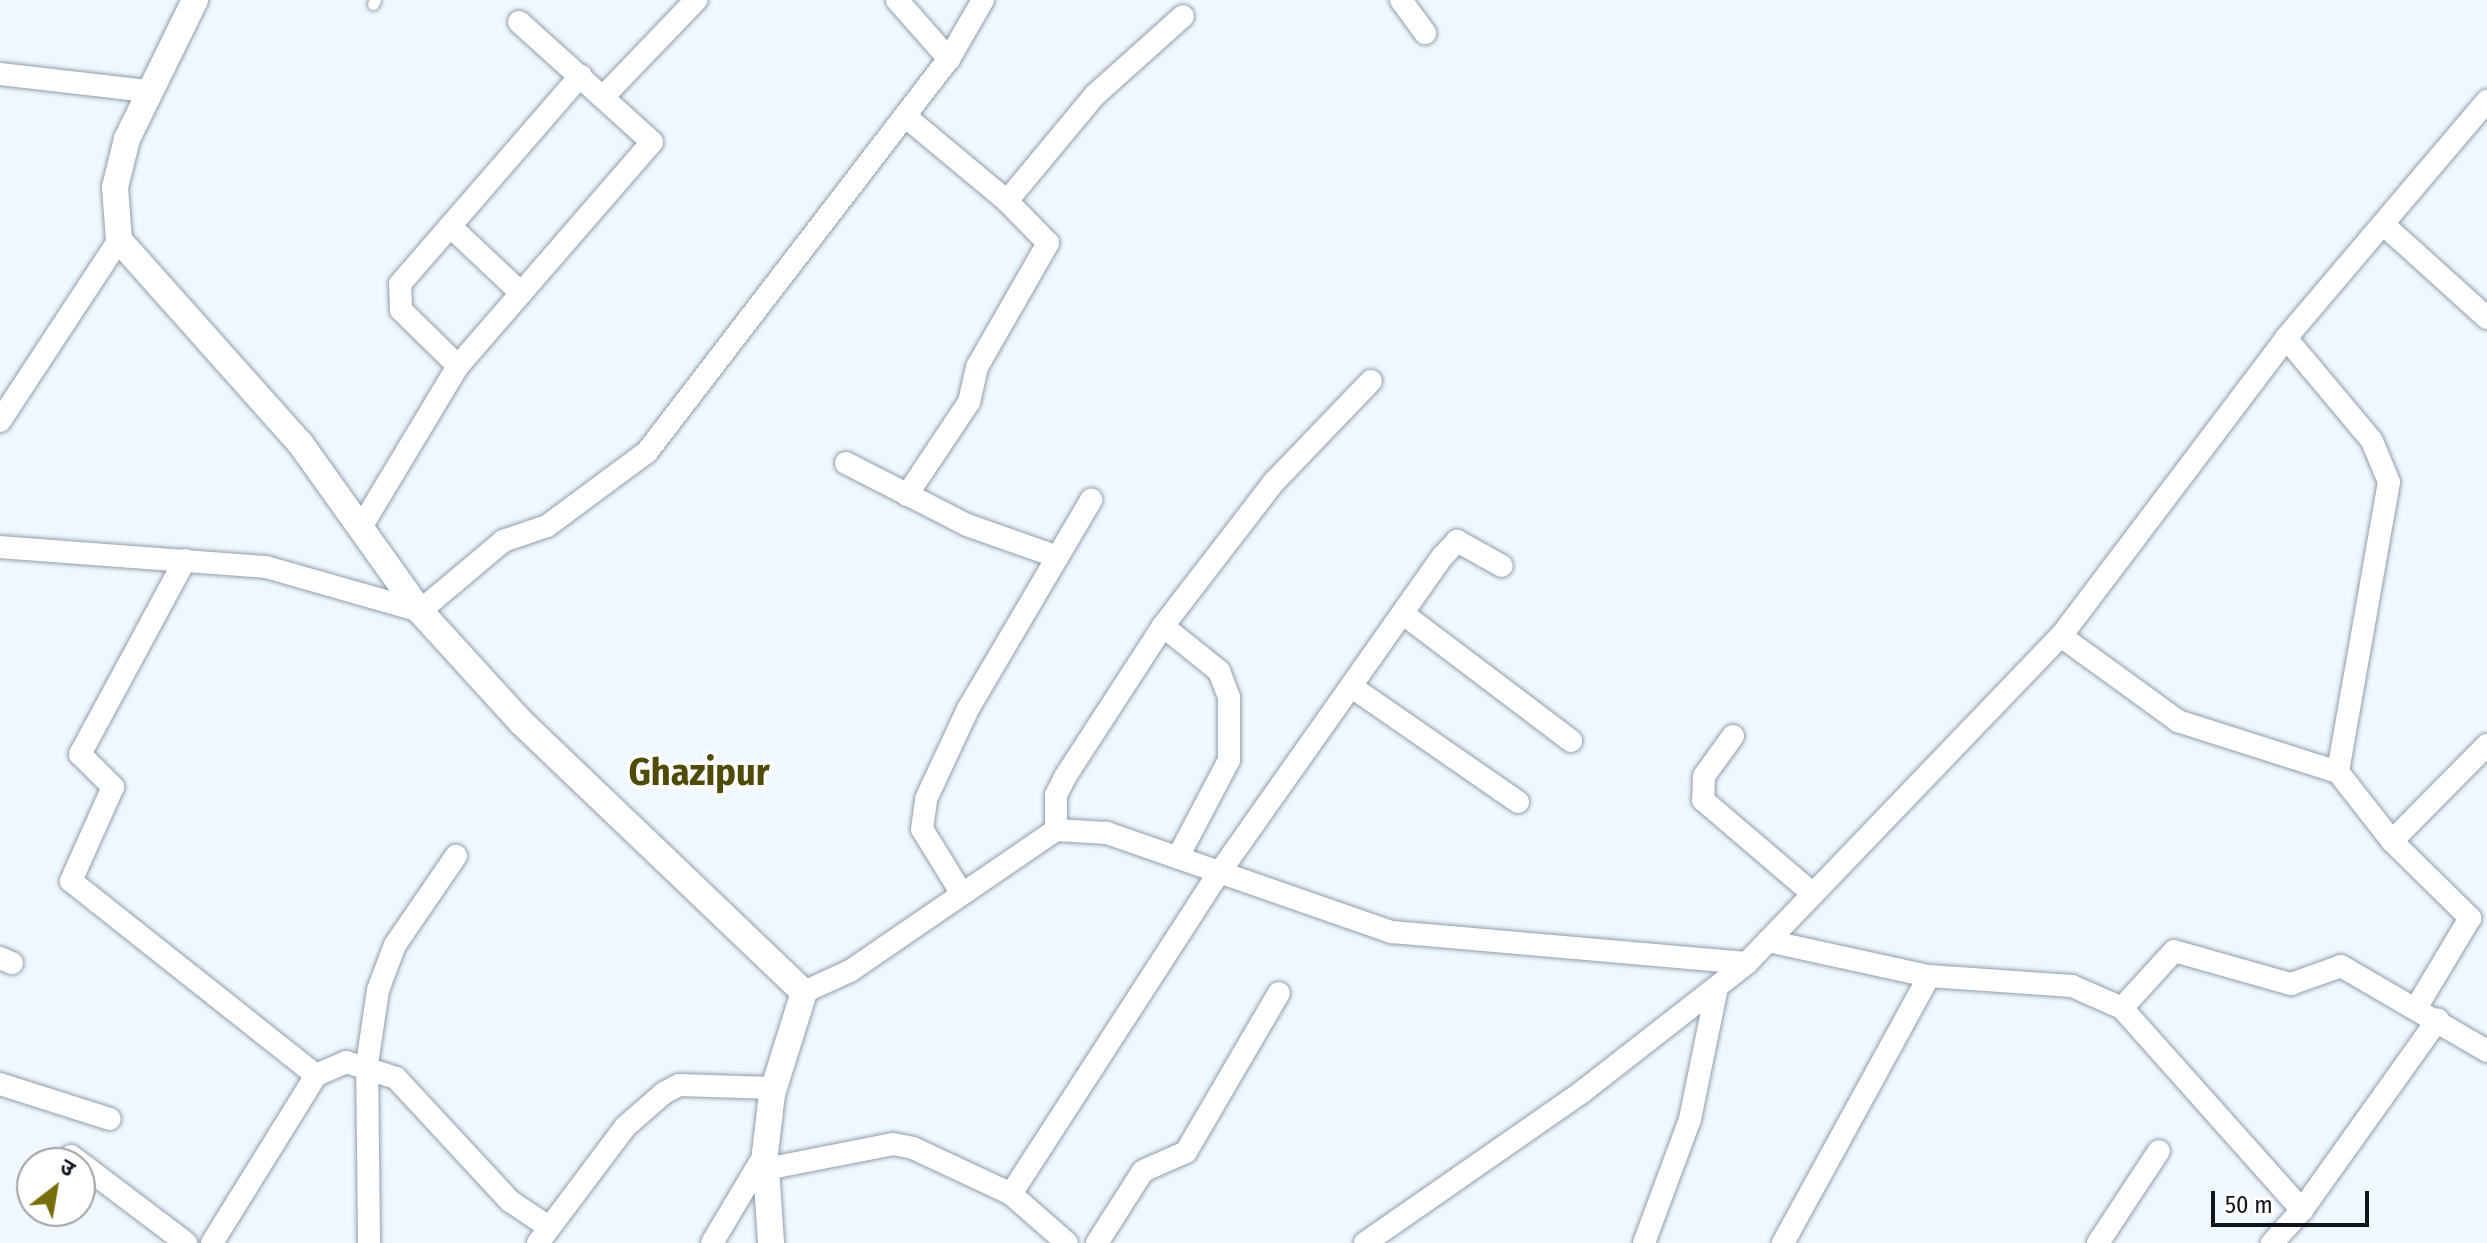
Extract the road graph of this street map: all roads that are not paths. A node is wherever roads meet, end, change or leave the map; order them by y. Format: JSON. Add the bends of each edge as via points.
{"nodes":[{"id":1,"x":195,"y":0,"type":"edge"},
{"id":2,"x":696,"y":0,"type":"edge"},
{"id":3,"x":897,"y":0,"type":"edge"},
{"id":4,"x":983,"y":0,"type":"edge"},
{"id":5,"x":1401,"y":0,"type":"edge"},
{"id":6,"x":1183,"y":16,"type":"dead end"},
{"id":7,"x":519,"y":22,"type":"dead end"},
{"id":8,"x":1425,"y":33,"type":"dead end"},
{"id":9,"x":949,"y":59,"type":"junction"},
{"id":10,"x":0,"y":74,"type":"edge"},
{"id":11,"x":581,"y":75,"type":"junction"},
{"id":12,"x":147,"y":91,"type":"junction"},
{"id":13,"x":605,"y":95,"type":"junction"},
{"id":14,"x":2487,"y":101,"type":"edge"},
{"id":15,"x":905,"y":116,"type":"junction"},
{"id":16,"x":1007,"y":201,"type":"junction"},
{"id":17,"x":2383,"y":224,"type":"junction"},
{"id":18,"x":450,"y":226,"type":"junction"},
{"id":19,"x":119,"y":240,"type":"junction"},
{"id":20,"x":521,"y":293,"type":"junction"},
{"id":21,"x":2487,"y":318,"type":"edge"},
{"id":22,"x":2286,"y":338,"type":"junction"},
{"id":23,"x":458,"y":366,"type":"junction"},
{"id":24,"x":1371,"y":381,"type":"dead end"},
{"id":25,"x":0,"y":421,"type":"edge"},
{"id":26,"x":846,"y":463,"type":"dead end"},
{"id":27,"x":907,"y":495,"type":"junction"},
{"id":28,"x":1091,"y":500,"type":"dead end"},
{"id":29,"x":363,"y":524,"type":"junction"},
{"id":30,"x":0,"y":547,"type":"edge"},
{"id":31,"x":1058,"y":557,"type":"junction"},
{"id":32,"x":185,"y":560,"type":"junction"},
{"id":33,"x":1502,"y":566,"type":"dead end"},
{"id":34,"x":420,"y":611,"type":"junction"},
{"id":35,"x":1406,"y":616,"type":"junction"},
{"id":36,"x":1163,"y":626,"type":"junction"},
{"id":37,"x":2061,"y":636,"type":"junction"},
{"id":38,"x":1352,"y":687,"type":"junction"},
{"id":39,"x":1733,"y":736,"type":"dead end"},
{"id":40,"x":1571,"y":741,"type":"dead end"},
{"id":41,"x":2487,"y":745,"type":"edge"},
{"id":42,"x":2338,"y":772,"type":"junction"},
{"id":43,"x":1518,"y":802,"type":"dead end"},
{"id":44,"x":1056,"y":830,"type":"junction"},
{"id":45,"x":2392,"y":841,"type":"junction"},
{"id":46,"x":456,"y":856,"type":"dead end"},
{"id":47,"x":1178,"y":857,"type":"junction"},
{"id":48,"x":1217,"y":876,"type":"junction"},
{"id":49,"x":962,"y":894,"type":"junction"},
{"id":50,"x":1813,"y":894,"type":"junction"},
{"id":51,"x":1768,"y":941,"type":"junction"},
{"id":52,"x":1747,"y":963,"type":"junction"},
{"id":53,"x":1929,"y":976,"type":"junction"},
{"id":54,"x":804,"y":992,"type":"junction"},
{"id":55,"x":1716,"y":992,"type":"junction"},
{"id":56,"x":1279,"y":993,"type":"dead end"},
{"id":57,"x":2418,"y":1005,"type":"junction"},
{"id":58,"x":2122,"y":1008,"type":"junction"},
{"id":59,"x":2438,"y":1019,"type":"junction"},
{"id":60,"x":2487,"y":1051,"type":"edge"},
{"id":61,"x":367,"y":1064,"type":"junction"},
{"id":62,"x":316,"y":1075,"type":"junction"},
{"id":63,"x":0,"y":1084,"type":"edge"},
{"id":64,"x":773,"y":1088,"type":"junction"},
{"id":65,"x":110,"y":1119,"type":"dead end"},
{"id":66,"x":2159,"y":1151,"type":"dead end"},
{"id":67,"x":765,"y":1161,"type":"junction"},
{"id":68,"x":96,"y":1175,"type":"edge"},
{"id":69,"x":1011,"y":1194,"type":"junction"},
{"id":70,"x":2302,"y":1210,"type":"junction"},
{"id":71,"x":542,"y":1235,"type":"edge"},
{"id":72,"x":186,"y":1243,"type":"edge"},
{"id":73,"x":212,"y":1243,"type":"edge"},
{"id":74,"x":369,"y":1243,"type":"edge"},
{"id":75,"x":712,"y":1243,"type":"edge"},
{"id":76,"x":771,"y":1243,"type":"edge"},
{"id":77,"x":1067,"y":1243,"type":"edge"},
{"id":78,"x":1097,"y":1243,"type":"edge"},
{"id":79,"x":1365,"y":1243,"type":"edge"},
{"id":80,"x":1644,"y":1243,"type":"edge"},
{"id":81,"x":1783,"y":1243,"type":"edge"},
{"id":82,"x":2098,"y":1243,"type":"edge"},
{"id":83,"x":2272,"y":1243,"type":"edge"}],
"edges":[{"from":1,"to":12,"type":"street"},
{"from":2,"to":13,"type":"street"},
{"from":3,"to":9,"type":"street"},
{"from":4,"to":9,"type":"street"},
{"from":5,"to":8,"type":"street"},
{"from":6,"to":16,"type":"street","via":[[1095,95]]},
{"from":7,"to":11,"type":"street"},
{"from":9,"to":15,"type":"street"},
{"from":10,"to":12,"type":"street"},
{"from":11,"to":13,"type":"street"},
{"from":11,"to":18,"type":"street"},
{"from":12,"to":19,"type":"street","via":[[115,187]]},
{"from":13,"to":20,"type":"street","via":[[652,142]]},
{"from":14,"to":17,"type":"street"},
{"from":15,"to":16,"type":"street"},
{"from":15,"to":34,"type":"street","via":[[647,452],[547,526],[503,541]]},
{"from":16,"to":27,"type":"street","via":[[1048,243],[977,367],[969,402]]},
{"from":17,"to":21,"type":"street"},
{"from":17,"to":22,"type":"street"},
{"from":18,"to":20,"type":"street"},
{"from":18,"to":23,"type":"street","via":[[400,284],[396,299]]},
{"from":19,"to":25,"type":"street"},
{"from":19,"to":29,"type":"street"},
{"from":20,"to":23,"type":"street"},
{"from":22,"to":37,"type":"street"},
{"from":22,"to":42,"type":"street","via":[[2372,441],[2389,482]]},
{"from":23,"to":29,"type":"street"},
{"from":24,"to":36,"type":"street","via":[[1274,482]]},
{"from":26,"to":27,"type":"street"},
{"from":27,"to":31,"type":"street"},
{"from":28,"to":31,"type":"street"},
{"from":29,"to":34,"type":"street"},
{"from":30,"to":32,"type":"street"},
{"from":31,"to":49,"type":"street","via":[[968,709],[926,799],[922,829]]},
{"from":32,"to":34,"type":"street","via":[[266,567]]},
{"from":32,"to":62,"type":"street","via":[[80,754],[113,787],[71,881]]},
{"from":33,"to":35,"type":"street","via":[[1457,541]]},
{"from":34,"to":54,"type":"street","via":[[521,722]]},
{"from":35,"to":38,"type":"street"},
{"from":35,"to":40,"type":"street"},
{"from":36,"to":44,"type":"street","via":[[1065,777],[1056,795]]},
{"from":36,"to":47,"type":"street","via":[[1219,671],[1229,697],[1229,760]]},
{"from":37,"to":42,"type":"street","via":[[2178,721]]},
{"from":37,"to":50,"type":"street"},
{"from":38,"to":43,"type":"street"},
{"from":38,"to":48,"type":"street"},
{"from":39,"to":50,"type":"street","via":[[1704,776],[1703,800]]},
{"from":41,"to":45,"type":"street"},
{"from":42,"to":45,"type":"street"},
{"from":44,"to":47,"type":"street","via":[[1107,833]]},
{"from":44,"to":49,"type":"street"},
{"from":45,"to":57,"type":"street","via":[[2470,918]]},
{"from":46,"to":61,"type":"street","via":[[395,945],[378,990]]},
{"from":47,"to":48,"type":"street"},
{"from":48,"to":52,"type":"street","via":[[1392,932]]},
{"from":48,"to":69,"type":"street"},
{"from":49,"to":54,"type":"street","via":[[850,971]]},
{"from":50,"to":51,"type":"street"},
{"from":51,"to":52,"type":"street"},
{"from":51,"to":53,"type":"street"},
{"from":52,"to":55,"type":"street"},
{"from":53,"to":58,"type":"street","via":[[2072,986]]},
{"from":53,"to":81,"type":"street"},
{"from":54,"to":64,"type":"street"},
{"from":55,"to":79,"type":"street"},
{"from":55,"to":80,"type":"street","via":[[1690,1119]]},
{"from":56,"to":78,"type":"street","via":[[1186,1152],[1143,1171]]},
{"from":57,"to":58,"type":"street","via":[[2341,966],[2291,984],[2174,951]]},
{"from":57,"to":59,"type":"street"},
{"from":58,"to":70,"type":"street"},
{"from":59,"to":60,"type":"street"},
{"from":59,"to":70,"type":"street"},
{"from":61,"to":62,"type":"street","via":[[346,1062]]},
{"from":61,"to":71,"type":"street","via":[[412,1092]]},
{"from":61,"to":74,"type":"street"},
{"from":62,"to":73,"type":"street"},
{"from":63,"to":65,"type":"street"},
{"from":64,"to":67,"type":"street"},
{"from":64,"to":71,"type":"street","via":[[679,1085],[664,1093],[625,1127]]},
{"from":66,"to":82,"type":"street"},
{"from":67,"to":69,"type":"street","via":[[893,1144]]},
{"from":67,"to":75,"type":"street"},
{"from":67,"to":76,"type":"street"},
{"from":68,"to":72,"type":"street"},
{"from":69,"to":77,"type":"street"},
{"from":70,"to":83,"type":"street"}]}
